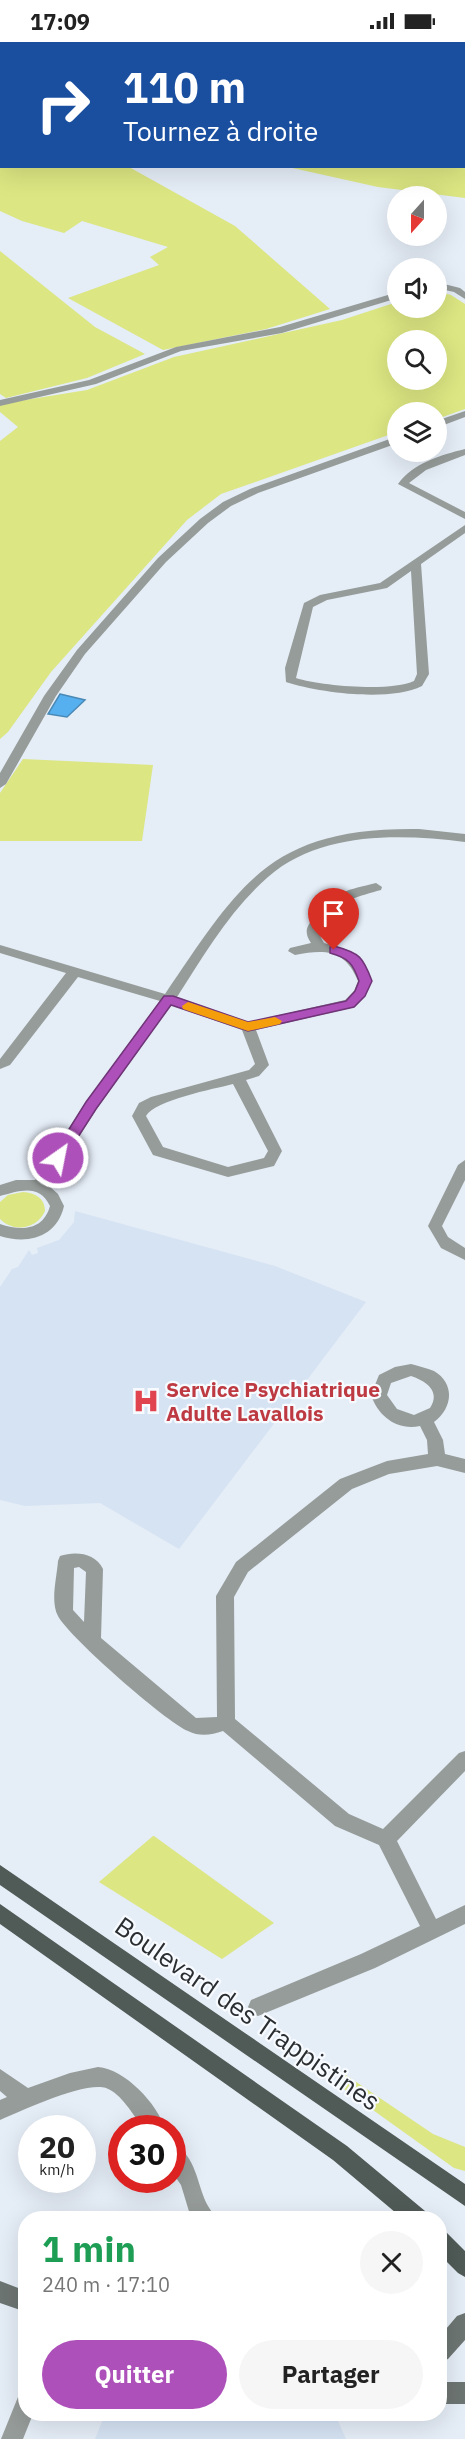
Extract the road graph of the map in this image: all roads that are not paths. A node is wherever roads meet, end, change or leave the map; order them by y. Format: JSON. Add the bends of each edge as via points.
{"nodes":[{"id":1,"x":447,"y":288,"type":"edge"},
{"id":2,"x":465,"y":296,"type":"edge"},
{"id":3,"x":387,"y":298,"type":"edge"},
{"id":4,"x":0,"y":404,"type":"edge"},
{"id":5,"x":465,"y":414,"type":"edge"},
{"id":6,"x":447,"y":421,"type":"edge"},
{"id":7,"x":387,"y":443,"type":"edge"},
{"id":8,"x":465,"y":452,"type":"edge"},
{"id":9,"x":465,"y":516,"type":"edge"},
{"id":10,"x":465,"y":528,"type":"edge"},
{"id":11,"x":416,"y":564,"type":"junction"},
{"id":12,"x":0,"y":784,"type":"edge"},
{"id":13,"x":465,"y":838,"type":"edge"},
{"id":14,"x":376,"y":887,"type":"dead end"},
{"id":15,"x":319,"y":946,"type":"junction"},
{"id":16,"x":0,"y":949,"type":"edge"},
{"id":17,"x":296,"y":951,"type":"dead end"},
{"id":18,"x":75,"y":971,"type":"junction"},
{"id":19,"x":168,"y":999,"type":"junction"},
{"id":20,"x":248,"y":1027,"type":"junction"},
{"id":21,"x":0,"y":1064,"type":"edge"},
{"id":22,"x":237,"y":1079,"type":"junction"},
{"id":23,"x":465,"y":1165,"type":"edge"},
{"id":24,"x":39,"y":1186,"type":"junction"},
{"id":25,"x":0,"y":1191,"type":"edge"},
{"id":26,"x":0,"y":1230,"type":"edge"},
{"id":27,"x":465,"y":1254,"type":"edge"},
{"id":28,"x":424,"y":1419,"type":"dead end"},
{"id":29,"x":437,"y":1459,"type":"junction"},
{"id":30,"x":465,"y":1466,"type":"edge"},
{"id":31,"x":92,"y":1641,"type":"junction"},
{"id":32,"x":226,"y":1722,"type":"junction"},
{"id":33,"x":465,"y":1758,"type":"edge"},
{"id":34,"x":386,"y":1839,"type":"junction"},
{"id":35,"x":0,"y":1874,"type":"edge"},
{"id":36,"x":0,"y":1913,"type":"edge"},
{"id":37,"x":465,"y":1914,"type":"edge"},
{"id":38,"x":431,"y":1929,"type":"junction"},
{"id":39,"x":258,"y":2007,"type":"dead end"},
{"id":40,"x":0,"y":2079,"type":"edge"},
{"id":41,"x":25,"y":2098,"type":"junction"},
{"id":42,"x":0,"y":2110,"type":"edge"},
{"id":43,"x":143,"y":2115,"type":"edge"},
{"id":44,"x":186,"y":2174,"type":"edge"},
{"id":45,"x":465,"y":2196,"type":"edge"},
{"id":46,"x":199,"y":2211,"type":"edge"},
{"id":47,"x":410,"y":2211,"type":"edge"},
{"id":48,"x":447,"y":2247,"type":"edge"},
{"id":49,"x":465,"y":2266,"type":"edge"},
{"id":50,"x":0,"y":2292,"type":"edge"},
{"id":51,"x":18,"y":2299,"type":"edge"},
{"id":52,"x":465,"y":2324,"type":"edge"},
{"id":53,"x":447,"y":2343,"type":"edge"},
{"id":54,"x":447,"y":2393,"type":"edge"},
{"id":55,"x":465,"y":2393,"type":"edge"},
{"id":56,"x":19,"y":2421,"type":"edge"},
{"id":57,"x":12,"y":2439,"type":"edge"}],
"edges":[{"from":1,"to":2,"type":"street"},
{"from":3,"to":4,"type":"street","via":[[282,330],[179,349],[92,382]]},
{"from":5,"to":6,"type":"street"},
{"from":7,"to":12,"type":"street","via":[[254,492],[227,504],[204,521],[162,560],[81,652],[50,696]]},
{"from":8,"to":9,"type":"street","via":[[429,466],[403,484]]},
{"from":10,"to":11,"type":"street"},
{"from":11,"to":11,"type":"street","via":[[383,586],[324,597],[308,605],[290,681],[315,687],[397,689],[420,682],[423,674]]},
{"from":13,"to":19,"type":"street","via":[[423,832],[371,833],[324,843],[284,860],[256,879],[237,900]]},
{"from":14,"to":15,"type":"street","via":[[333,902],[313,927],[312,934]]},
{"from":15,"to":17,"type":"street"},
{"from":15,"to":20,"type":"street","via":[[350,954],[359,963],[365,981],[360,993],[350,1004]]},
{"from":16,"to":18,"type":"street"},
{"from":18,"to":19,"type":"street"},
{"from":18,"to":21,"type":"street","via":[[6,1062]]},
{"from":19,"to":20,"type":"street"},
{"from":19,"to":24,"type":"street"},
{"from":20,"to":22,"type":"street","via":[[262,1065],[254,1073]]},
{"from":22,"to":22,"type":"street","via":[[144,1107],[139,1116],[158,1151],[228,1172],[269,1162],[275,1151]]},
{"from":23,"to":27,"type":"street","via":[[435,1226],[444,1244]]},
{"from":24,"to":25,"type":"street","via":[[18,1184]]},
{"from":24,"to":26,"type":"street","via":[[55,1199],[53,1220],[30,1234]]},
{"from":28,"to":29,"type":"street","via":[[435,1440]]},
{"from":29,"to":30,"type":"street"},
{"from":29,"to":32,"type":"street","via":[[387,1468],[346,1484],[242,1567],[225,1596]]},
{"from":31,"to":31,"type":"street","via":[[65,1613],[66,1561],[82,1560],[95,1569]]},
{"from":31,"to":32,"type":"street","via":[[191,1725],[208,1727]]},
{"from":32,"to":34,"type":"street","via":[[342,1820]]},
{"from":33,"to":34,"type":"street"},
{"from":34,"to":38,"type":"street"},
{"from":35,"to":45,"type":"main road","name":"Boulevard des Trappistines"},
{"from":36,"to":47,"type":"main road","via":[[340,2153]]},
{"from":37,"to":38,"type":"street"},
{"from":38,"to":39,"type":"street","via":[[368,1961]]},
{"from":40,"to":41,"type":"street"},
{"from":41,"to":42,"type":"street"},
{"from":41,"to":43,"type":"street","via":[[105,2077],[117,2083]]},
{"from":44,"to":46,"type":"street"},
{"from":48,"to":49,"type":"main road"},
{"from":50,"to":51,"type":"main road"},
{"from":52,"to":53,"type":"main road"},
{"from":54,"to":55,"type":"main road"},
{"from":56,"to":57,"type":"street"}]}
